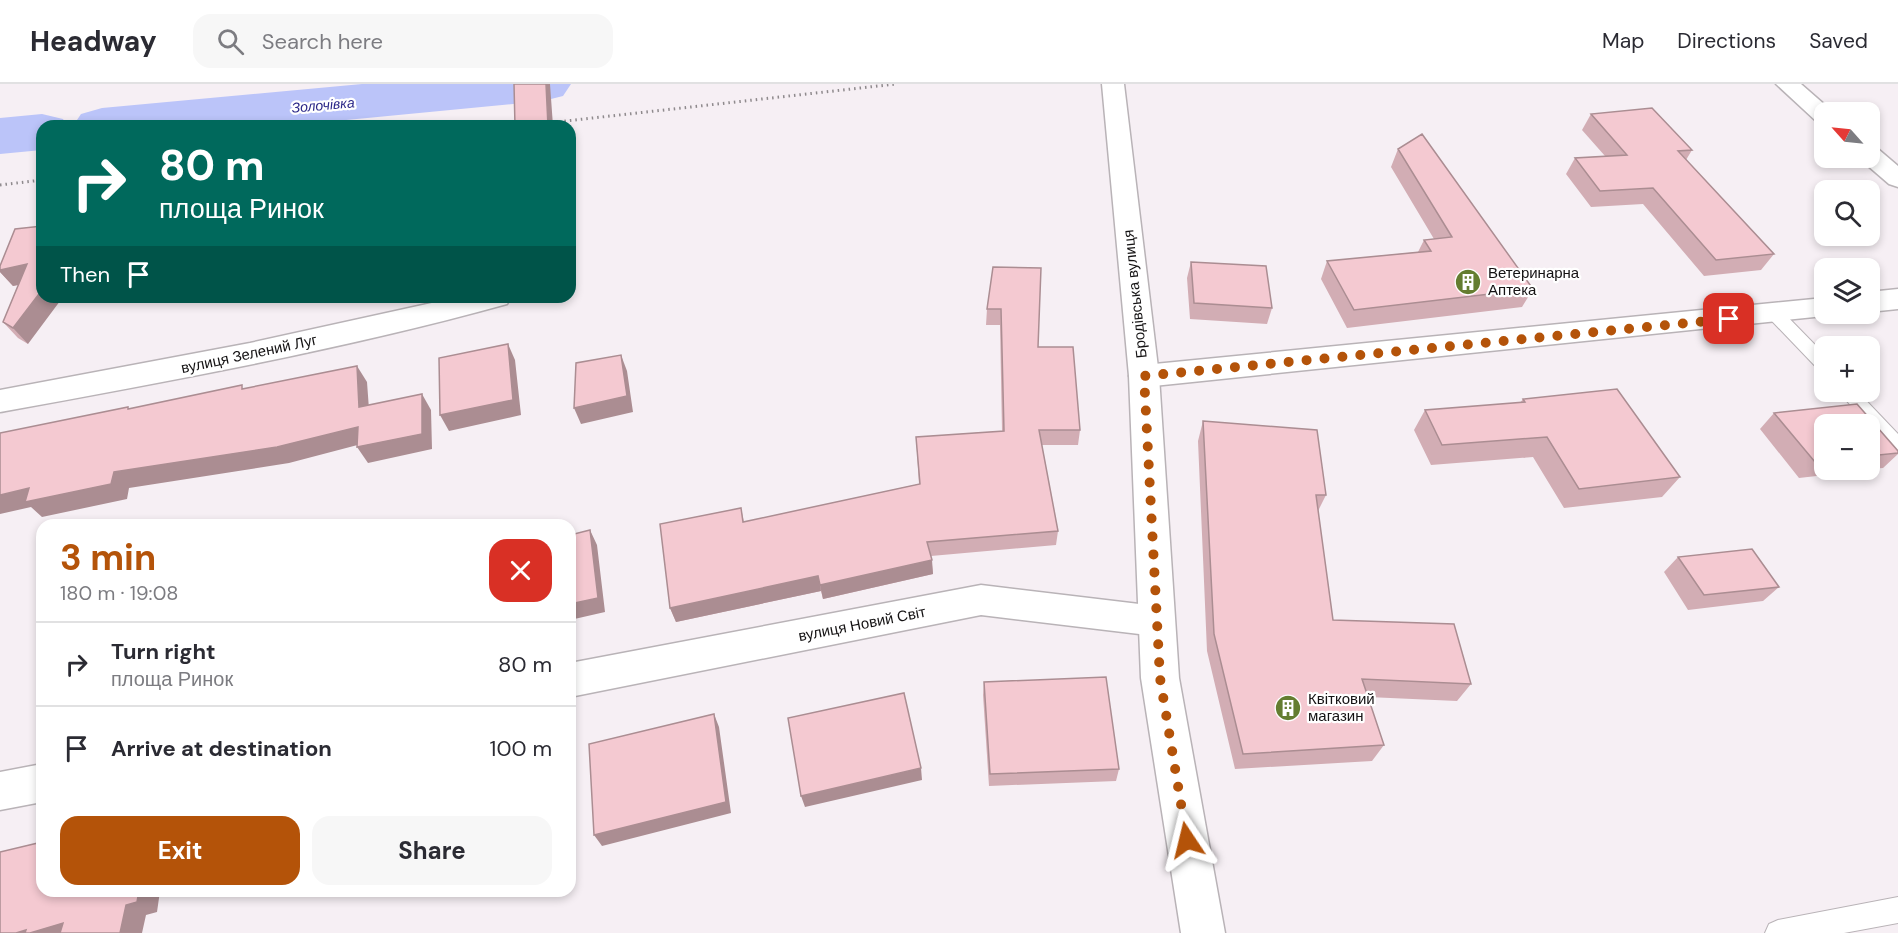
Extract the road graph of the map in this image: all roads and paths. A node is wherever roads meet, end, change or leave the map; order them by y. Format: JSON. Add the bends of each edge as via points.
{"nodes":[{"id":1,"x":896,"y":84,"type":"edge"},
{"id":2,"x":1113,"y":84,"type":"edge"},
{"id":3,"x":1787,"y":84,"type":"edge"},
{"id":4,"x":1814,"y":107,"type":"edge"},
{"id":5,"x":574,"y":120,"type":"edge"},
{"id":6,"x":1880,"y":163,"type":"edge"},
{"id":7,"x":1898,"y":179,"type":"edge"},
{"id":8,"x":36,"y":181,"type":"edge"},
{"id":9,"x":0,"y":185,"type":"edge"},
{"id":10,"x":1898,"y":299,"type":"edge"},
{"id":11,"x":1880,"y":301,"type":"edge"},
{"id":12,"x":474,"y":303,"type":"edge"},
{"id":13,"x":1814,"y":309,"type":"edge"},
{"id":14,"x":1775,"y":314,"type":"junction"},
{"id":15,"x":1814,"y":355,"type":"edge"},
{"id":16,"x":1144,"y":376,"type":"junction"},
{"id":17,"x":0,"y":401,"type":"edge"},
{"id":18,"x":1857,"y":402,"type":"edge"},
{"id":19,"x":1898,"y":447,"type":"edge"},
{"id":20,"x":1156,"y":621,"type":"junction"},
{"id":21,"x":576,"y":679,"type":"edge"},
{"id":22,"x":36,"y":784,"type":"edge"},
{"id":23,"x":0,"y":791,"type":"edge"},
{"id":24,"x":1898,"y":910,"type":"edge"},
{"id":25,"x":1203,"y":933,"type":"edge"},
{"id":26,"x":1778,"y":933,"type":"edge"}],
"edges":[{"from":1,"to":5,"type":"path"},
{"from":2,"to":16,"type":"street","name":"Бродівська вулиця"},
{"from":3,"to":4,"type":"street"},
{"from":6,"to":7,"type":"street"},
{"from":8,"to":9,"type":"path"},
{"from":10,"to":11,"type":"street"},
{"from":12,"to":17,"type":"street","name":"вулиця Зелений Луг","via":[[224,360]]},
{"from":13,"to":14,"type":"street"},
{"from":14,"to":15,"type":"lane"},
{"from":14,"to":16,"type":"street"},
{"from":16,"to":20,"type":"street","name":"Бродівська вулиця"},
{"from":18,"to":19,"type":"lane"},
{"from":20,"to":21,"type":"street","name":"вулиця Новий Світ","via":[[981,600]]},
{"from":20,"to":25,"type":"street","name":"Бродівська вулиця","via":[[1160,678]]},
{"from":22,"to":23,"type":"street"},
{"from":24,"to":26,"type":"lane"}]}
